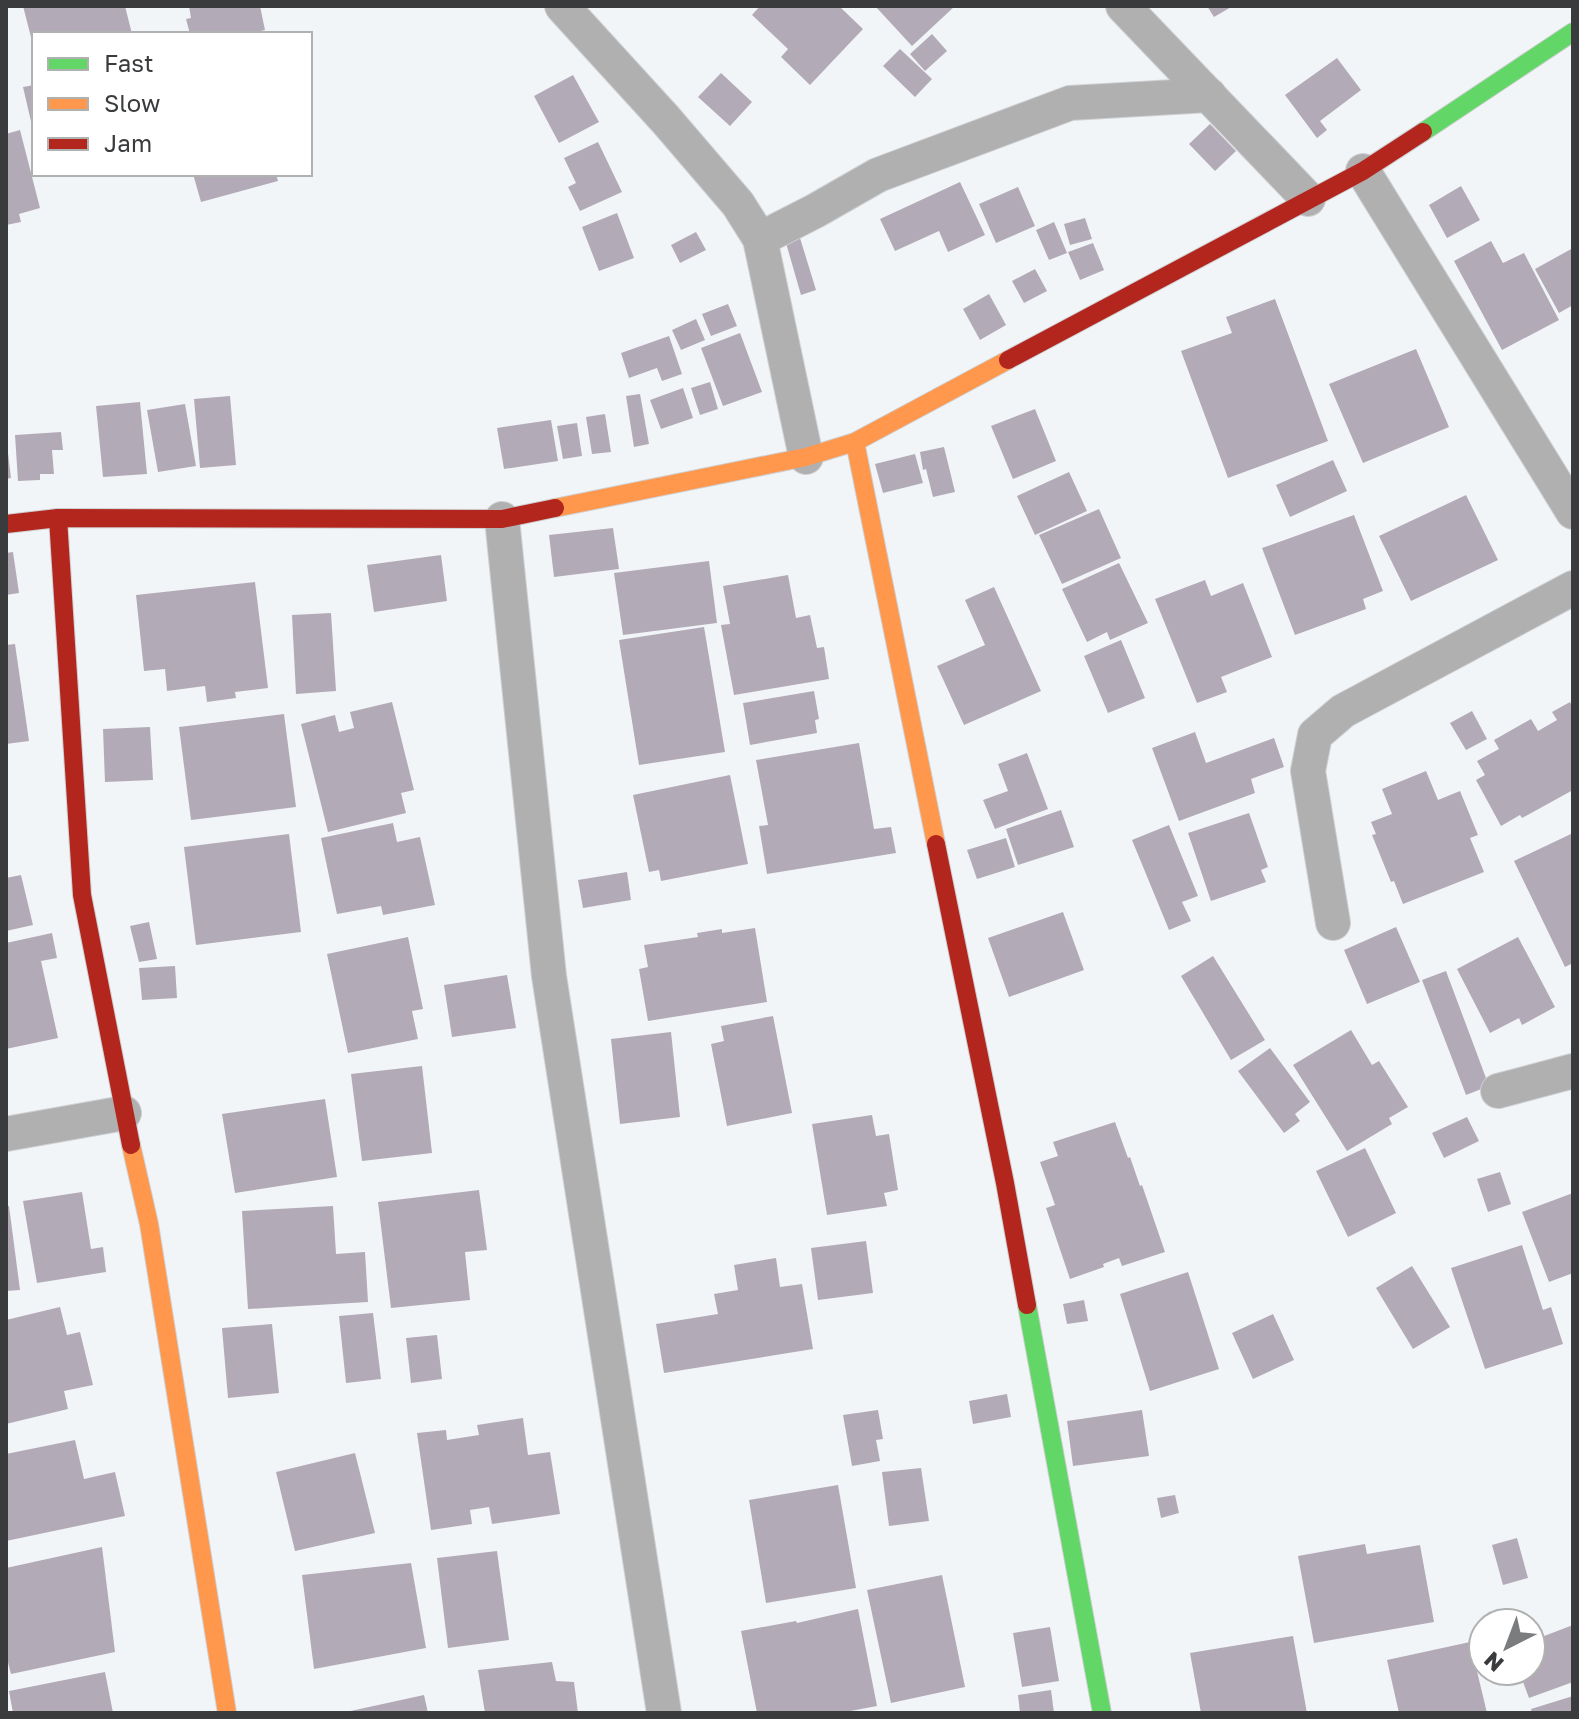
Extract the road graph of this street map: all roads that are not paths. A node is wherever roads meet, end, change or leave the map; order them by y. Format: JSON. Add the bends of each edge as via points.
{"nodes":[{"id":1,"x":562,"y":6,"type":"edge"},
{"id":2,"x":1123,"y":6,"type":"edge"},
{"id":3,"x":1573,"y":32,"type":"edge"},
{"id":4,"x":1209,"y":95,"type":"junction"},
{"id":5,"x":1363,"y":171,"type":"junction"},
{"id":6,"x":1308,"y":199,"type":"junction"},
{"id":7,"x":760,"y":239,"type":"junction"},
{"id":8,"x":855,"y":442,"type":"junction"},
{"id":9,"x":806,"y":457,"type":"junction"},
{"id":10,"x":1573,"y":512,"type":"edge"},
{"id":11,"x":58,"y":518,"type":"junction"},
{"id":12,"x":502,"y":519,"type":"junction"},
{"id":13,"x":6,"y":524,"type":"edge"},
{"id":14,"x":1573,"y":588,"type":"edge"},
{"id":15,"x":1333,"y":923,"type":"dead end"},
{"id":16,"x":1573,"y":1071,"type":"edge"},
{"id":17,"x":1498,"y":1091,"type":"dead end"},
{"id":18,"x":124,"y":1113,"type":"junction"},
{"id":19,"x":6,"y":1134,"type":"edge"},
{"id":20,"x":227,"y":1713,"type":"edge"},
{"id":21,"x":664,"y":1713,"type":"edge"},
{"id":22,"x":1102,"y":1713,"type":"edge"}],
"edges":[{"from":1,"to":7,"type":"street","via":[[738,204]]},
{"from":2,"to":4,"type":"street"},
{"from":3,"to":5,"type":"street"},
{"from":4,"to":6,"type":"street"},
{"from":4,"to":7,"type":"street","via":[[1070,103],[878,175]]},
{"from":5,"to":6,"type":"street"},
{"from":5,"to":10,"type":"street"},
{"from":6,"to":8,"type":"street"},
{"from":7,"to":9,"type":"street"},
{"from":8,"to":9,"type":"street"},
{"from":8,"to":22,"type":"street","via":[[1005,1183]]},
{"from":9,"to":12,"type":"street"},
{"from":11,"to":12,"type":"street"},
{"from":11,"to":13,"type":"street"},
{"from":11,"to":18,"type":"street","via":[[82,895]]},
{"from":12,"to":21,"type":"street","via":[[549,976]]},
{"from":14,"to":15,"type":"street","via":[[1343,711],[1315,735],[1308,771]]},
{"from":16,"to":17,"type":"street"},
{"from":18,"to":19,"type":"street"},
{"from":18,"to":20,"type":"street","via":[[149,1224]]}]}
